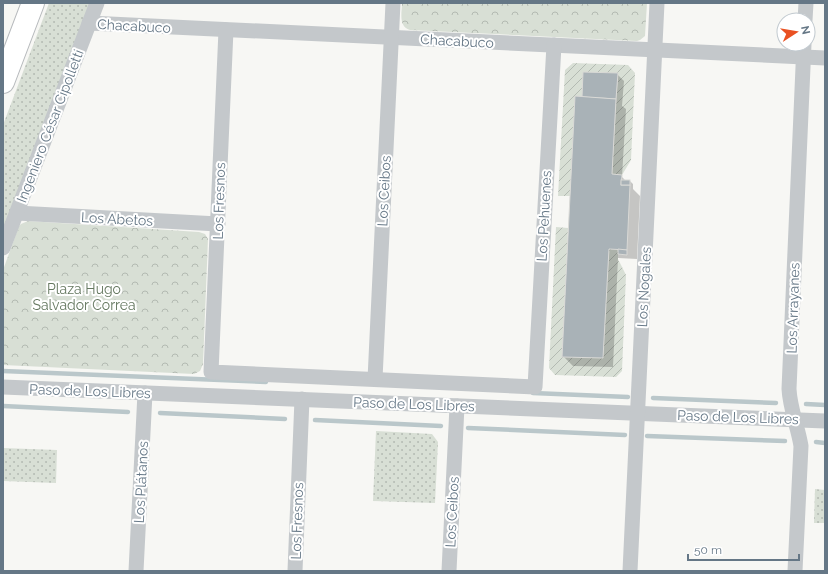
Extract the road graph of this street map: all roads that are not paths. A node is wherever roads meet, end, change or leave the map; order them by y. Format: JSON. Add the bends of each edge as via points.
{"nodes":[{"id":1,"x":33,"y":3,"type":"edge"},
{"id":2,"x":97,"y":3,"type":"edge"},
{"id":3,"x":393,"y":3,"type":"edge"},
{"id":4,"x":657,"y":3,"type":"edge"},
{"id":5,"x":89,"y":23,"type":"junction"},
{"id":6,"x":226,"y":30,"type":"junction"},
{"id":7,"x":391,"y":38,"type":"junction"},
{"id":8,"x":554,"y":45,"type":"junction"},
{"id":9,"x":655,"y":50,"type":"junction"},
{"id":10,"x":776,"y":50,"type":"edge"},
{"id":11,"x":804,"y":52,"type":"edge"},
{"id":12,"x":809,"y":52,"type":"edge"},
{"id":13,"x":825,"y":58,"type":"edge"},
{"id":14,"x":3,"y":82,"type":"edge"},
{"id":15,"x":17,"y":213,"type":"junction"},
{"id":16,"x":218,"y":224,"type":"junction"},
{"id":17,"x":3,"y":248,"type":"edge"},
{"id":18,"x":375,"y":379,"type":"junction"},
{"id":19,"x":3,"y":387,"type":"edge"},
{"id":20,"x":145,"y":393,"type":"junction"},
{"id":21,"x":302,"y":399,"type":"junction"},
{"id":22,"x":457,"y":406,"type":"junction"},
{"id":23,"x":638,"y":413,"type":"junction"},
{"id":24,"x":795,"y":420,"type":"junction"},
{"id":25,"x":825,"y":421,"type":"edge"},
{"id":26,"x":136,"y":571,"type":"edge"},
{"id":27,"x":295,"y":571,"type":"edge"},
{"id":28,"x":449,"y":571,"type":"edge"},
{"id":29,"x":630,"y":571,"type":"edge"},
{"id":30,"x":795,"y":571,"type":"edge"}],
"edges":[{"from":1,"to":14,"type":"highway"},
{"from":2,"to":5,"type":"street","name":"Ingeniero César Cipolletti"},
{"from":3,"to":7,"type":"street","name":"Los Ceibos"},
{"from":4,"to":9,"type":"street","name":"Los Nogales"},
{"from":5,"to":6,"type":"street","name":"Chacabuco"},
{"from":5,"to":15,"type":"street","name":"Ingeniero César Cipolletti"},
{"from":6,"to":7,"type":"street","name":"Chacabuco"},
{"from":6,"to":16,"type":"street","name":"Los Fresnos"},
{"from":7,"to":8,"type":"street","name":"Chacabuco"},
{"from":7,"to":18,"type":"street","name":"Los Ceibos"},
{"from":8,"to":9,"type":"street","name":"Chacabuco"},
{"from":8,"to":18,"type":"street","name":"Los Pehuenes","via":[[535,387]]},
{"from":9,"to":10,"type":"street","name":"Chacabuco"},
{"from":9,"to":23,"type":"street","name":"Los Nogales"},
{"from":11,"to":24,"type":"street","name":"Los Arrayanes","via":[[789,389]]},
{"from":12,"to":13,"type":"street","name":"Chacabuco"},
{"from":15,"to":16,"type":"street","name":"Los Abetos"},
{"from":15,"to":17,"type":"street","name":"Ingeniero César Cipolletti"},
{"from":16,"to":18,"type":"street","name":"Los Fresnos","via":[[211,372]]},
{"from":19,"to":20,"type":"street","name":"Paso de Los Libres"},
{"from":20,"to":21,"type":"street","name":"Paso de Los Libres"},
{"from":20,"to":26,"type":"street","name":"Los Plátanos"},
{"from":21,"to":22,"type":"street","name":"Paso de Los Libres"},
{"from":21,"to":27,"type":"street","name":"Los Fresnos"},
{"from":22,"to":23,"type":"street","name":"Paso de Los Libres"},
{"from":22,"to":28,"type":"street","name":"Los Ceibos"},
{"from":23,"to":24,"type":"street","name":"Paso de Los Libres"},
{"from":23,"to":29,"type":"street","name":"Los Nogales"},
{"from":24,"to":25,"type":"street","name":"Paso de Los Libres"},
{"from":24,"to":30,"type":"street","name":"Los Arrayanes","via":[[801,446]]}]}
